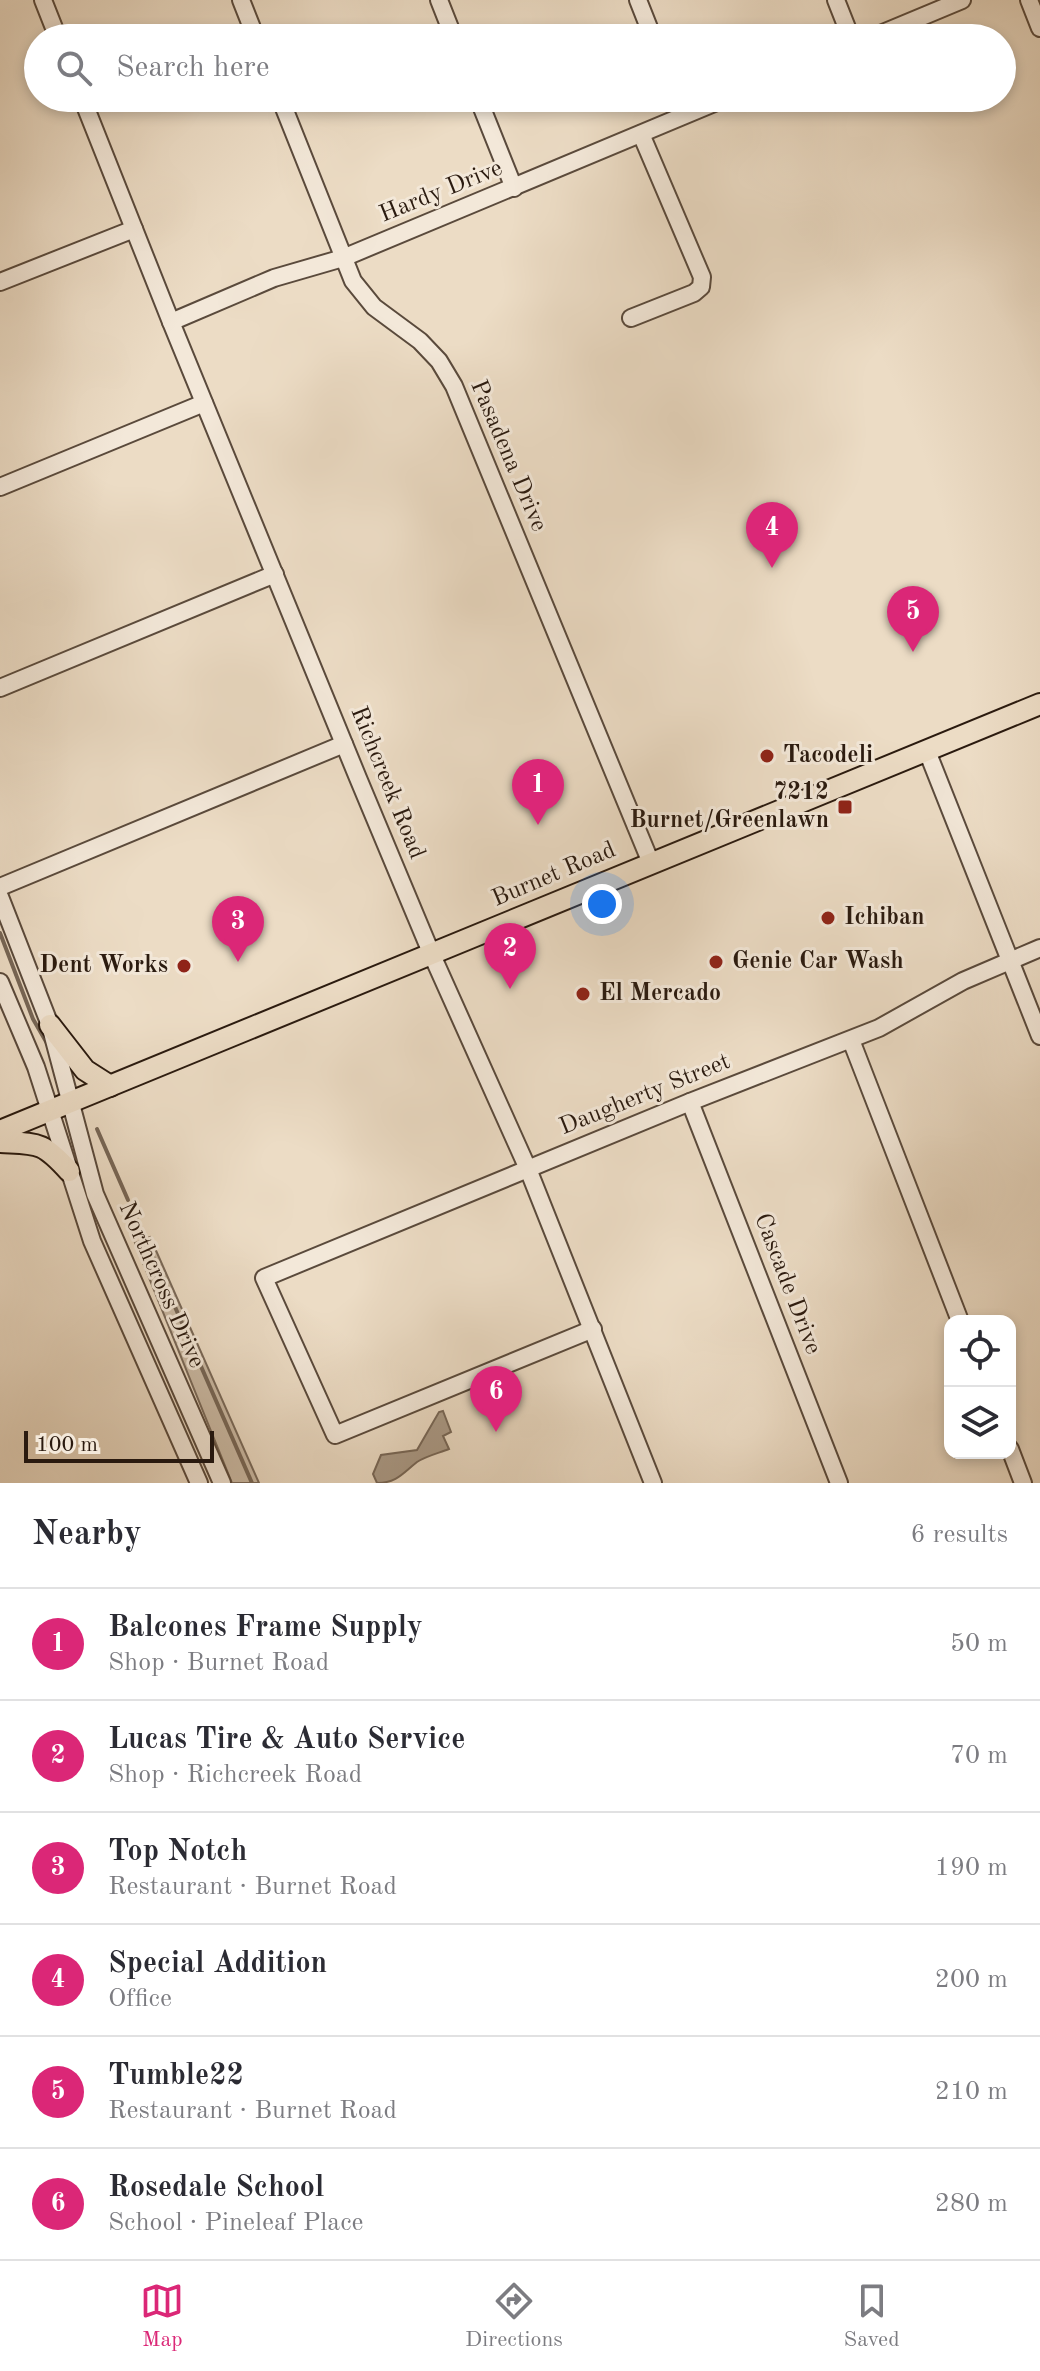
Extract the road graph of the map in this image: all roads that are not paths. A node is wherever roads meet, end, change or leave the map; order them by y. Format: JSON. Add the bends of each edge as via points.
{"nodes":[{"id":1,"x":43,"y":0,"type":"edge"},
{"id":2,"x":241,"y":0,"type":"edge"},
{"id":3,"x":439,"y":0,"type":"edge"},
{"id":4,"x":638,"y":0,"type":"edge"},
{"id":5,"x":836,"y":0,"type":"edge"},
{"id":6,"x":962,"y":0,"type":"edge"},
{"id":7,"x":1029,"y":0,"type":"edge"},
{"id":8,"x":52,"y":24,"type":"edge"},
{"id":9,"x":250,"y":24,"type":"edge"},
{"id":10,"x":448,"y":24,"type":"edge"},
{"id":11,"x":647,"y":24,"type":"edge"},
{"id":12,"x":845,"y":24,"type":"edge"},
{"id":13,"x":905,"y":24,"type":"edge"},
{"id":14,"x":1040,"y":28,"type":"edge"},
{"id":15,"x":88,"y":112,"type":"edge"},
{"id":16,"x":286,"y":112,"type":"edge"},
{"id":17,"x":484,"y":112,"type":"edge"},
{"id":18,"x":682,"y":112,"type":"edge"},
{"id":19,"x":693,"y":112,"type":"edge"},
{"id":20,"x":684,"y":116,"type":"junction"},
{"id":21,"x":641,"y":134,"type":"junction"},
{"id":22,"x":514,"y":188,"type":"junction"},
{"id":23,"x":134,"y":229,"type":"junction"},
{"id":24,"x":343,"y":258,"type":"junction"},
{"id":25,"x":0,"y":282,"type":"edge"},
{"id":26,"x":631,"y":318,"type":"dead end"},
{"id":27,"x":171,"y":322,"type":"junction"},
{"id":28,"x":204,"y":403,"type":"junction"},
{"id":29,"x":0,"y":487,"type":"edge"},
{"id":30,"x":275,"y":574,"type":"junction"},
{"id":31,"x":0,"y":688,"type":"edge"},
{"id":32,"x":1040,"y":704,"type":"edge"},
{"id":33,"x":344,"y":744,"type":"junction"},
{"id":34,"x":927,"y":751,"type":"junction"},
{"id":35,"x":651,"y":863,"type":"junction"},
{"id":36,"x":0,"y":887,"type":"edge"},
{"id":37,"x":0,"y":897,"type":"edge"},
{"id":38,"x":1040,"y":948,"type":"edge"},
{"id":39,"x":432,"y":955,"type":"junction"},
{"id":40,"x":1011,"y":960,"type":"junction"},
{"id":41,"x":0,"y":982,"type":"edge"},
{"id":42,"x":50,"y":1025,"type":"junction"},
{"id":43,"x":1040,"y":1036,"type":"edge"},
{"id":44,"x":851,"y":1040,"type":"junction"},
{"id":45,"x":110,"y":1086,"type":"junction"},
{"id":46,"x":70,"y":1102,"type":"junction"},
{"id":47,"x":690,"y":1102,"type":"junction"},
{"id":48,"x":49,"y":1111,"type":"junction"},
{"id":49,"x":0,"y":1131,"type":"edge"},
{"id":50,"x":0,"y":1142,"type":"edge"},
{"id":51,"x":528,"y":1169,"type":"junction"},
{"id":52,"x":69,"y":1171,"type":"junction"},
{"id":53,"x":958,"y":1315,"type":"edge"},
{"id":54,"x":593,"y":1329,"type":"junction"},
{"id":55,"x":162,"y":1347,"type":"junction"},
{"id":56,"x":143,"y":1355,"type":"junction"},
{"id":57,"x":1014,"y":1459,"type":"edge"},
{"id":58,"x":220,"y":1482,"type":"edge"},
{"id":59,"x":199,"y":1483,"type":"edge"},
{"id":60,"x":653,"y":1483,"type":"edge"},
{"id":61,"x":839,"y":1483,"type":"edge"},
{"id":62,"x":1023,"y":1483,"type":"edge"}],
"edges":[{"from":1,"to":8,"type":"street"},
{"from":2,"to":9,"type":"street"},
{"from":3,"to":10,"type":"street"},
{"from":4,"to":11,"type":"street"},
{"from":5,"to":12,"type":"street"},
{"from":6,"to":13,"type":"street"},
{"from":7,"to":14,"type":"street"},
{"from":15,"to":23,"type":"street","name":"Richcreek Road"},
{"from":16,"to":24,"type":"street","name":"Pasadena Drive"},
{"from":17,"to":22,"type":"street"},
{"from":18,"to":20,"type":"street"},
{"from":19,"to":20,"type":"street","name":"Hardy Drive"},
{"from":20,"to":21,"type":"street","name":"Hardy Drive"},
{"from":21,"to":22,"type":"street","name":"Hardy Drive"},
{"from":21,"to":26,"type":"street","via":[[702,277],[694,293]]},
{"from":22,"to":24,"type":"street","name":"Hardy Drive"},
{"from":23,"to":25,"type":"street"},
{"from":23,"to":27,"type":"street","name":"Richcreek Road"},
{"from":24,"to":27,"type":"street","name":"Hardy Drive","via":[[274,278]]},
{"from":24,"to":35,"type":"street","name":"Pasadena Drive","via":[[374,307],[420,341],[454,386]]},
{"from":27,"to":28,"type":"street","name":"Richcreek Road"},
{"from":28,"to":29,"type":"street"},
{"from":28,"to":30,"type":"street","name":"Richcreek Road"},
{"from":30,"to":31,"type":"street"},
{"from":30,"to":33,"type":"street","name":"Richcreek Road"},
{"from":32,"to":34,"type":"main road","name":"Burnet Road"},
{"from":33,"to":36,"type":"street"},
{"from":33,"to":39,"type":"street","name":"Richcreek Road"},
{"from":34,"to":35,"type":"main road","name":"Burnet Road"},
{"from":34,"to":40,"type":"street"},
{"from":35,"to":39,"type":"main road","name":"Burnet Road"},
{"from":37,"to":42,"type":"street","name":"Northcross Drive"},
{"from":38,"to":40,"type":"street","name":"Daugherty Street"},
{"from":39,"to":45,"type":"main road","name":"Burnet Road"},
{"from":39,"to":51,"type":"street","name":"Richcreek Road"},
{"from":40,"to":43,"type":"street"},
{"from":40,"to":44,"type":"street","name":"Daugherty Street"},
{"from":41,"to":48,"type":"street","name":"Northcross Drive"},
{"from":42,"to":45,"type":"main road","via":[[85,1070]]},
{"from":42,"to":46,"type":"street","name":"Northcross Drive"},
{"from":44,"to":47,"type":"street","name":"Daugherty Street"},
{"from":44,"to":53,"type":"street"},
{"from":45,"to":46,"type":"main road","name":"Burnet Road"},
{"from":46,"to":48,"type":"main road","name":"Burnet Road"},
{"from":46,"to":55,"type":"street","name":"Northcross Drive","via":[[95,1194]]},
{"from":47,"to":51,"type":"street","name":"Daugherty Street"},
{"from":47,"to":61,"type":"street","name":"Cascade Drive"},
{"from":48,"to":49,"type":"main road","name":"Burnet Road"},
{"from":48,"to":52,"type":"street","name":"Northcross Drive"},
{"from":50,"to":52,"type":"main road","via":[[43,1146]]},
{"from":51,"to":54,"type":"street","name":"Richcreek Road"},
{"from":51,"to":54,"type":"street","name":"Daugherty Street","via":[[264,1278],[335,1435]]},
{"from":52,"to":56,"type":"street","name":"Northcross Drive","via":[[92,1241]]},
{"from":54,"to":60,"type":"street","name":"Richcreek Road"},
{"from":55,"to":56,"type":"street"},
{"from":55,"to":58,"type":"street","name":"Northcross Drive"},
{"from":56,"to":59,"type":"street","name":"Northcross Drive"},
{"from":57,"to":62,"type":"street"}]}
